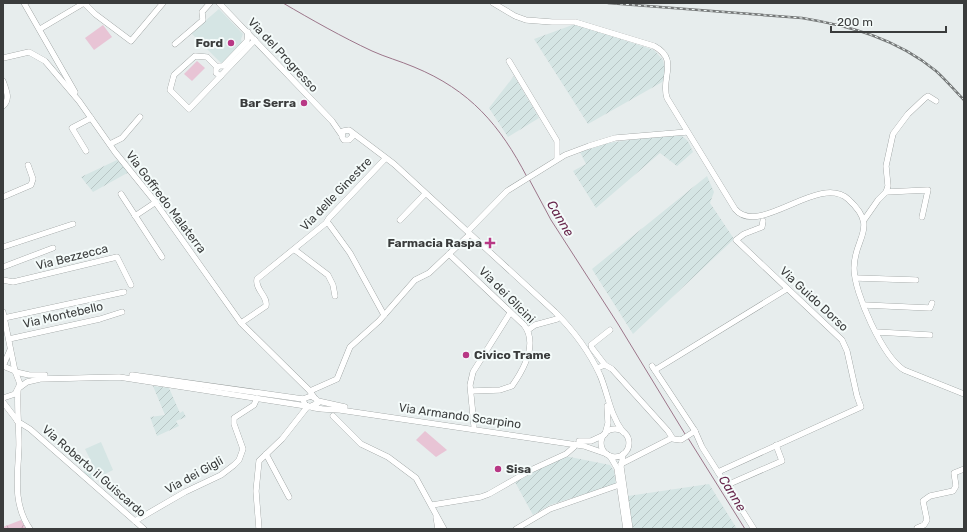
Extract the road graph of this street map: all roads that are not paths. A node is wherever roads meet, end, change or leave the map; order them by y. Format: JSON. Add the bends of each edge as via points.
{"nodes":[{"id":1,"x":24,"y":3,"type":"edge"},
{"id":2,"x":84,"y":3,"type":"edge"},
{"id":3,"x":164,"y":3,"type":"edge"},
{"id":4,"x":210,"y":3,"type":"edge"},
{"id":5,"x":219,"y":3,"type":"edge"},
{"id":6,"x":493,"y":3,"type":"edge"},
{"id":7,"x":40,"y":30,"type":"junction"},
{"id":8,"x":248,"y":32,"type":"junction"},
{"id":9,"x":255,"y":40,"type":"junction"},
{"id":10,"x":175,"y":44,"type":"dead end"},
{"id":11,"x":3,"y":58,"type":"edge"},
{"id":12,"x":509,"y":61,"type":"dead end"},
{"id":13,"x":217,"y":67,"type":"junction"},
{"id":14,"x":221,"y":76,"type":"junction"},
{"id":15,"x":3,"y":81,"type":"edge"},
{"id":16,"x":79,"y":101,"type":"junction"},
{"id":17,"x":936,"y":101,"type":"dead end"},
{"id":18,"x":3,"y":106,"type":"edge"},
{"id":19,"x":140,"y":117,"type":"dead end"},
{"id":20,"x":91,"y":118,"type":"junction"},
{"id":21,"x":332,"y":121,"type":"junction"},
{"id":22,"x":682,"y":124,"type":"junction"},
{"id":23,"x":350,"y":131,"type":"junction"},
{"id":24,"x":672,"y":132,"type":"junction"},
{"id":25,"x":687,"y":132,"type":"junction"},
{"id":26,"x":341,"y":134,"type":"junction"},
{"id":27,"x":350,"y":139,"type":"junction"},
{"id":28,"x":110,"y":144,"type":"junction"},
{"id":29,"x":86,"y":151,"type":"dead end"},
{"id":30,"x":557,"y":159,"type":"junction"},
{"id":31,"x":384,"y":160,"type":"junction"},
{"id":32,"x":28,"y":165,"type":"dead end"},
{"id":33,"x":886,"y":192,"type":"junction"},
{"id":34,"x":121,"y":194,"type":"dead end"},
{"id":35,"x":424,"y":195,"type":"junction"},
{"id":36,"x":3,"y":197,"type":"edge"},
{"id":37,"x":156,"y":202,"type":"junction"},
{"id":38,"x":766,"y":213,"type":"junction"},
{"id":39,"x":135,"y":216,"type":"junction"},
{"id":40,"x":922,"y":217,"type":"dead end"},
{"id":41,"x":754,"y":218,"type":"junction"},
{"id":42,"x":400,"y":220,"type":"dead end"},
{"id":43,"x":864,"y":220,"type":"junction"},
{"id":44,"x":763,"y":221,"type":"junction"},
{"id":45,"x":326,"y":223,"type":"junction"},
{"id":46,"x":73,"y":224,"type":"dead end"},
{"id":47,"x":468,"y":234,"type":"junction"},
{"id":48,"x":3,"y":247,"type":"edge"},
{"id":49,"x":53,"y":248,"type":"dead end"},
{"id":50,"x":295,"y":250,"type":"junction"},
{"id":51,"x":449,"y":254,"type":"junction"},
{"id":52,"x":162,"y":257,"type":"dead end"},
{"id":53,"x":3,"y":267,"type":"edge"},
{"id":54,"x":856,"y":278,"type":"junction"},
{"id":55,"x":3,"y":280,"type":"edge"},
{"id":56,"x":916,"y":280,"type":"dead end"},
{"id":57,"x":131,"y":285,"type":"dead end"},
{"id":58,"x":787,"y":289,"type":"junction"},
{"id":59,"x":124,"y":292,"type":"dead end"},
{"id":60,"x":335,"y":296,"type":"dead end"},
{"id":61,"x":932,"y":302,"type":"dead end"},
{"id":62,"x":864,"y":305,"type":"junction"},
{"id":63,"x":3,"y":312,"type":"edge"},
{"id":64,"x":122,"y":312,"type":"dead end"},
{"id":65,"x":510,"y":313,"type":"junction"},
{"id":66,"x":384,"y":315,"type":"junction"},
{"id":67,"x":4,"y":318,"type":"junction"},
{"id":68,"x":557,"y":319,"type":"junction"},
{"id":69,"x":241,"y":322,"type":"junction"},
{"id":70,"x":528,"y":330,"type":"junction"},
{"id":71,"x":610,"y":330,"type":"dead end"},
{"id":72,"x":876,"y":332,"type":"junction"},
{"id":73,"x":930,"y":335,"type":"dead end"},
{"id":74,"x":10,"y":342,"type":"junction"},
{"id":75,"x":605,"y":365,"type":"junction"},
{"id":76,"x":3,"y":366,"type":"edge"},
{"id":77,"x":597,"y":368,"type":"junction"},
{"id":78,"x":16,"y":372,"type":"junction"},
{"id":79,"x":18,"y":389,"type":"junction"},
{"id":80,"x":471,"y":391,"type":"junction"},
{"id":81,"x":964,"y":394,"type":"edge"},
{"id":82,"x":311,"y":397,"type":"junction"},
{"id":83,"x":3,"y":398,"type":"edge"},
{"id":84,"x":257,"y":398,"type":"junction"},
{"id":85,"x":3,"y":402,"type":"edge"},
{"id":86,"x":326,"y":403,"type":"junction"},
{"id":87,"x":308,"y":406,"type":"junction"},
{"id":88,"x":330,"y":409,"type":"junction"},
{"id":89,"x":17,"y":421,"type":"junction"},
{"id":90,"x":474,"y":426,"type":"junction"},
{"id":91,"x":30,"y":429,"type":"junction"},
{"id":92,"x":623,"y":432,"type":"junction"},
{"id":93,"x":693,"y":433,"type":"junction"},
{"id":94,"x":604,"y":434,"type":"junction"},
{"id":95,"x":19,"y":436,"type":"junction"},
{"id":96,"x":672,"y":438,"type":"junction"},
{"id":97,"x":575,"y":444,"type":"junction"},
{"id":98,"x":776,"y":445,"type":"junction"},
{"id":99,"x":266,"y":454,"type":"junction"},
{"id":100,"x":623,"y":454,"type":"junction"},
{"id":101,"x":608,"y":455,"type":"junction"},
{"id":102,"x":621,"y":464,"type":"junction"},
{"id":103,"x":964,"y":469,"type":"edge"},
{"id":104,"x":718,"y":472,"type":"junction"},
{"id":105,"x":619,"y":485,"type":"junction"},
{"id":106,"x":727,"y":485,"type":"junction"},
{"id":107,"x":289,"y":497,"type":"dead end"},
{"id":108,"x":432,"y":506,"type":"junction"},
{"id":109,"x":135,"y":521,"type":"junction"},
{"id":110,"x":917,"y":528,"type":"dead end"},
{"id":111,"x":30,"y":529,"type":"edge"},
{"id":112,"x":144,"y":529,"type":"edge"},
{"id":113,"x":259,"y":529,"type":"edge"},
{"id":114,"x":438,"y":529,"type":"edge"},
{"id":115,"x":444,"y":529,"type":"edge"},
{"id":116,"x":516,"y":529,"type":"edge"},
{"id":117,"x":626,"y":529,"type":"edge"},
{"id":118,"x":630,"y":529,"type":"edge"},
{"id":119,"x":754,"y":529,"type":"edge"}],
"edges":[{"from":1,"to":7,"type":"street"},
{"from":2,"to":3,"type":"street","via":[[94,14],[130,41]]},
{"from":2,"to":7,"type":"street"},
{"from":4,"to":10,"type":"street","via":[[202,12],[203,20]]},
{"from":5,"to":8,"type":"street","name":"Via del Progresso"},
{"from":6,"to":22,"type":"street","via":[[526,20],[575,22],[661,50],[668,70],[666,94]]},
{"from":7,"to":16,"type":"street"},
{"from":8,"to":9,"type":"street","name":"Via del Progresso"},
{"from":8,"to":13,"type":"street","via":[[247,41],[223,66]]},
{"from":9,"to":14,"type":"street"},
{"from":9,"to":21,"type":"street","name":"Via del Progresso"},
{"from":11,"to":16,"type":"street","name":"Via Goffredo Malaterra","via":[[24,52],[38,55]]},
{"from":12,"to":30,"type":"street","via":[[557,141]]},
{"from":13,"to":14,"type":"street","via":[[216,71]]},
{"from":13,"to":14,"type":"street","via":[[207,57],[194,56],[174,75],[170,90],[188,109]]},
{"from":15,"to":18,"type":"street","via":[[8,97]]},
{"from":16,"to":20,"type":"street","name":"Via Goffredo Malaterra"},
{"from":17,"to":33,"type":"street","via":[[928,96],[925,98],[908,114],[893,134],[886,166]]},
{"from":19,"to":28,"type":"street","via":[[122,138]]},
{"from":20,"to":28,"type":"street","name":"Via Goffredo Malaterra"},
{"from":20,"to":29,"type":"street","via":[[72,128]]},
{"from":21,"to":23,"type":"street"},
{"from":21,"to":26,"type":"street"},
{"from":22,"to":24,"type":"street"},
{"from":22,"to":25,"type":"street"},
{"from":23,"to":26,"type":"street","via":[[343,131]]},
{"from":23,"to":27,"type":"street"},
{"from":23,"to":47,"type":"street","via":[[394,164]]},
{"from":24,"to":25,"type":"street"},
{"from":24,"to":30,"type":"street","via":[[609,140]]},
{"from":25,"to":41,"type":"street","via":[[735,209],[742,216]]},
{"from":26,"to":27,"type":"street","via":[[344,140]]},
{"from":27,"to":31,"type":"street","via":[[358,141]]},
{"from":28,"to":37,"type":"street","name":"Via Goffredo Malaterra"},
{"from":30,"to":47,"type":"street","via":[[517,184],[493,204]]},
{"from":31,"to":35,"type":"street"},
{"from":31,"to":45,"type":"street","name":"Via delle Ginestre"},
{"from":32,"to":36,"type":"street","via":[[33,179],[31,185]]},
{"from":33,"to":40,"type":"street","via":[[928,190]]},
{"from":33,"to":43,"type":"street"},
{"from":34,"to":39,"type":"street"},
{"from":35,"to":42,"type":"street"},
{"from":35,"to":47,"type":"street"},
{"from":37,"to":39,"type":"street"},
{"from":37,"to":69,"type":"street","name":"Via Goffredo Malaterra"},
{"from":38,"to":41,"type":"street"},
{"from":38,"to":43,"type":"street","via":[[829,193],[838,193],[860,210]]},
{"from":38,"to":44,"type":"street"},
{"from":39,"to":52,"type":"street"},
{"from":41,"to":44,"type":"street"},
{"from":43,"to":54,"type":"street","via":[[862,240],[854,266]]},
{"from":44,"to":58,"type":"street","name":"Via Guido Dorso","via":[[762,227],[736,240]]},
{"from":45,"to":50,"type":"street","name":"Via delle Ginestre"},
{"from":45,"to":66,"type":"street","via":[[350,253]]},
{"from":46,"to":48,"type":"street"},
{"from":47,"to":51,"type":"street"},
{"from":47,"to":68,"type":"street"},
{"from":47,"to":77,"type":"street","via":[[564,322],[581,341]]},
{"from":49,"to":53,"type":"street"},
{"from":50,"to":60,"type":"street","via":[[328,275]]},
{"from":50,"to":69,"type":"street","name":"Via delle Ginestre","via":[[257,279],[257,286],[266,301],[266,306]]},
{"from":51,"to":65,"type":"street","name":"Via dei Glicini"},
{"from":51,"to":66,"type":"street","via":[[429,273],[415,280]]},
{"from":54,"to":56,"type":"street"},
{"from":54,"to":62,"type":"street"},
{"from":55,"to":57,"type":"street","name":"Via Bezzecca","via":[[13,282],[116,257]]},
{"from":58,"to":93,"type":"street","via":[[654,368]]},
{"from":58,"to":98,"type":"street","name":"Via Guido Dorso","via":[[842,340],[861,407]]},
{"from":59,"to":67,"type":"street"},
{"from":61,"to":62,"type":"street","via":[[930,308]]},
{"from":62,"to":72,"type":"street"},
{"from":63,"to":67,"type":"street"},
{"from":64,"to":74,"type":"street","name":"Via Montebello"},
{"from":65,"to":70,"type":"street","name":"Via dei Glicini"},
{"from":65,"to":80,"type":"street","via":[[473,372]]},
{"from":66,"to":82,"type":"street","via":[[350,346],[336,379]]},
{"from":67,"to":74,"type":"street"},
{"from":68,"to":70,"type":"street","via":[[535,325]]},
{"from":68,"to":94,"type":"street","via":[[578,343],[597,376],[608,415]]},
{"from":69,"to":82,"type":"street","name":"Via Goffredo Malaterra","via":[[304,386]]},
{"from":70,"to":80,"type":"street","name":"Via dei Glicini","via":[[530,346],[512,386],[500,390]]},
{"from":71,"to":75,"type":"street","via":[[592,345]]},
{"from":72,"to":73,"type":"street"},
{"from":72,"to":81,"type":"street","via":[[897,366]]},
{"from":74,"to":76,"type":"street","via":[[9,355]]},
{"from":74,"to":78,"type":"street"},
{"from":75,"to":77,"type":"street"},
{"from":75,"to":96,"type":"street","via":[[612,369]]},
{"from":76,"to":78,"type":"street","name":"Via Armando Scarpino"},
{"from":77,"to":92,"type":"street","via":[[612,415]]},
{"from":78,"to":79,"type":"street","via":[[20,380]]},
{"from":78,"to":82,"type":"street","name":"Via Armando Scarpino","via":[[40,376],[119,373]]},
{"from":79,"to":83,"type":"street","name":"Via Armando Scarpino","via":[[11,396]]},
{"from":79,"to":84,"type":"street","name":"Via Armando Scarpino","via":[[33,380],[111,376]]},
{"from":79,"to":89,"type":"street"},
{"from":80,"to":90,"type":"street"},
{"from":82,"to":86,"type":"street","name":"Via Armando Scarpino"},
{"from":82,"to":87,"type":"street","name":"Via Goffredo Malaterra","via":[[304,403]]},
{"from":82,"to":87,"type":"street","via":[[315,406]]},
{"from":84,"to":87,"type":"street","name":"Via Armando Scarpino"},
{"from":84,"to":109,"type":"street","name":"Via dei Gigli","via":[[254,405],[234,418],[243,449],[234,465],[221,475]]},
{"from":85,"to":89,"type":"street"},
{"from":86,"to":88,"type":"street"},
{"from":86,"to":90,"type":"street","name":"Via Armando Scarpino"},
{"from":87,"to":88,"type":"street","name":"Via Armando Scarpino"},
{"from":87,"to":99,"type":"street"},
{"from":88,"to":97,"type":"street","name":"Via Armando Scarpino"},
{"from":88,"to":108,"type":"street","via":[[333,416],[361,444],[388,457],[416,478]]},
{"from":89,"to":91,"type":"street","name":"Via Roberto il Guiscardo"},
{"from":89,"to":95,"type":"street"},
{"from":90,"to":94,"type":"street","name":"Via Armando Scarpino","via":[[585,442],[595,440]]},
{"from":91,"to":95,"type":"street","name":"Via Roberto il Guiscardo","via":[[23,430]]},
{"from":91,"to":109,"type":"street","name":"Via Roberto il Guiscardo"},
{"from":92,"to":94,"type":"street","via":[[612,429]]},
{"from":92,"to":100,"type":"street","via":[[629,443]]},
{"from":93,"to":96,"type":"street","via":[[681,440]]},
{"from":93,"to":104,"type":"street"},
{"from":94,"to":101,"type":"street","via":[[601,443]]},
{"from":95,"to":111,"type":"street","via":[[17,497],[22,516]]},
{"from":96,"to":102,"type":"street"},
{"from":97,"to":101,"type":"street","name":"Via Armando Scarpino"},
{"from":97,"to":108,"type":"street","via":[[566,454],[489,494]]},
{"from":98,"to":104,"type":"street","name":"Via Guido Dorso"},
{"from":98,"to":106,"type":"street","via":[[782,461]]},
{"from":99,"to":107,"type":"street"},
{"from":99,"to":113,"type":"street","via":[[259,461],[256,474]]},
{"from":100,"to":101,"type":"street","via":[[614,457]]},
{"from":100,"to":102,"type":"street"},
{"from":101,"to":105,"type":"street","via":[[617,468]]},
{"from":102,"to":118,"type":"street"},
{"from":103,"to":110,"type":"street","via":[[954,473],[956,486],[953,491],[930,496],[923,501],[927,520],[924,525]]},
{"from":104,"to":106,"type":"street"},
{"from":105,"to":116,"type":"street","via":[[556,506]]},
{"from":105,"to":117,"type":"street"},
{"from":106,"to":119,"type":"street"},
{"from":108,"to":114,"type":"street"},
{"from":108,"to":115,"type":"street"},
{"from":109,"to":112,"type":"street","name":"Via Roberto il Guiscardo"}]}
